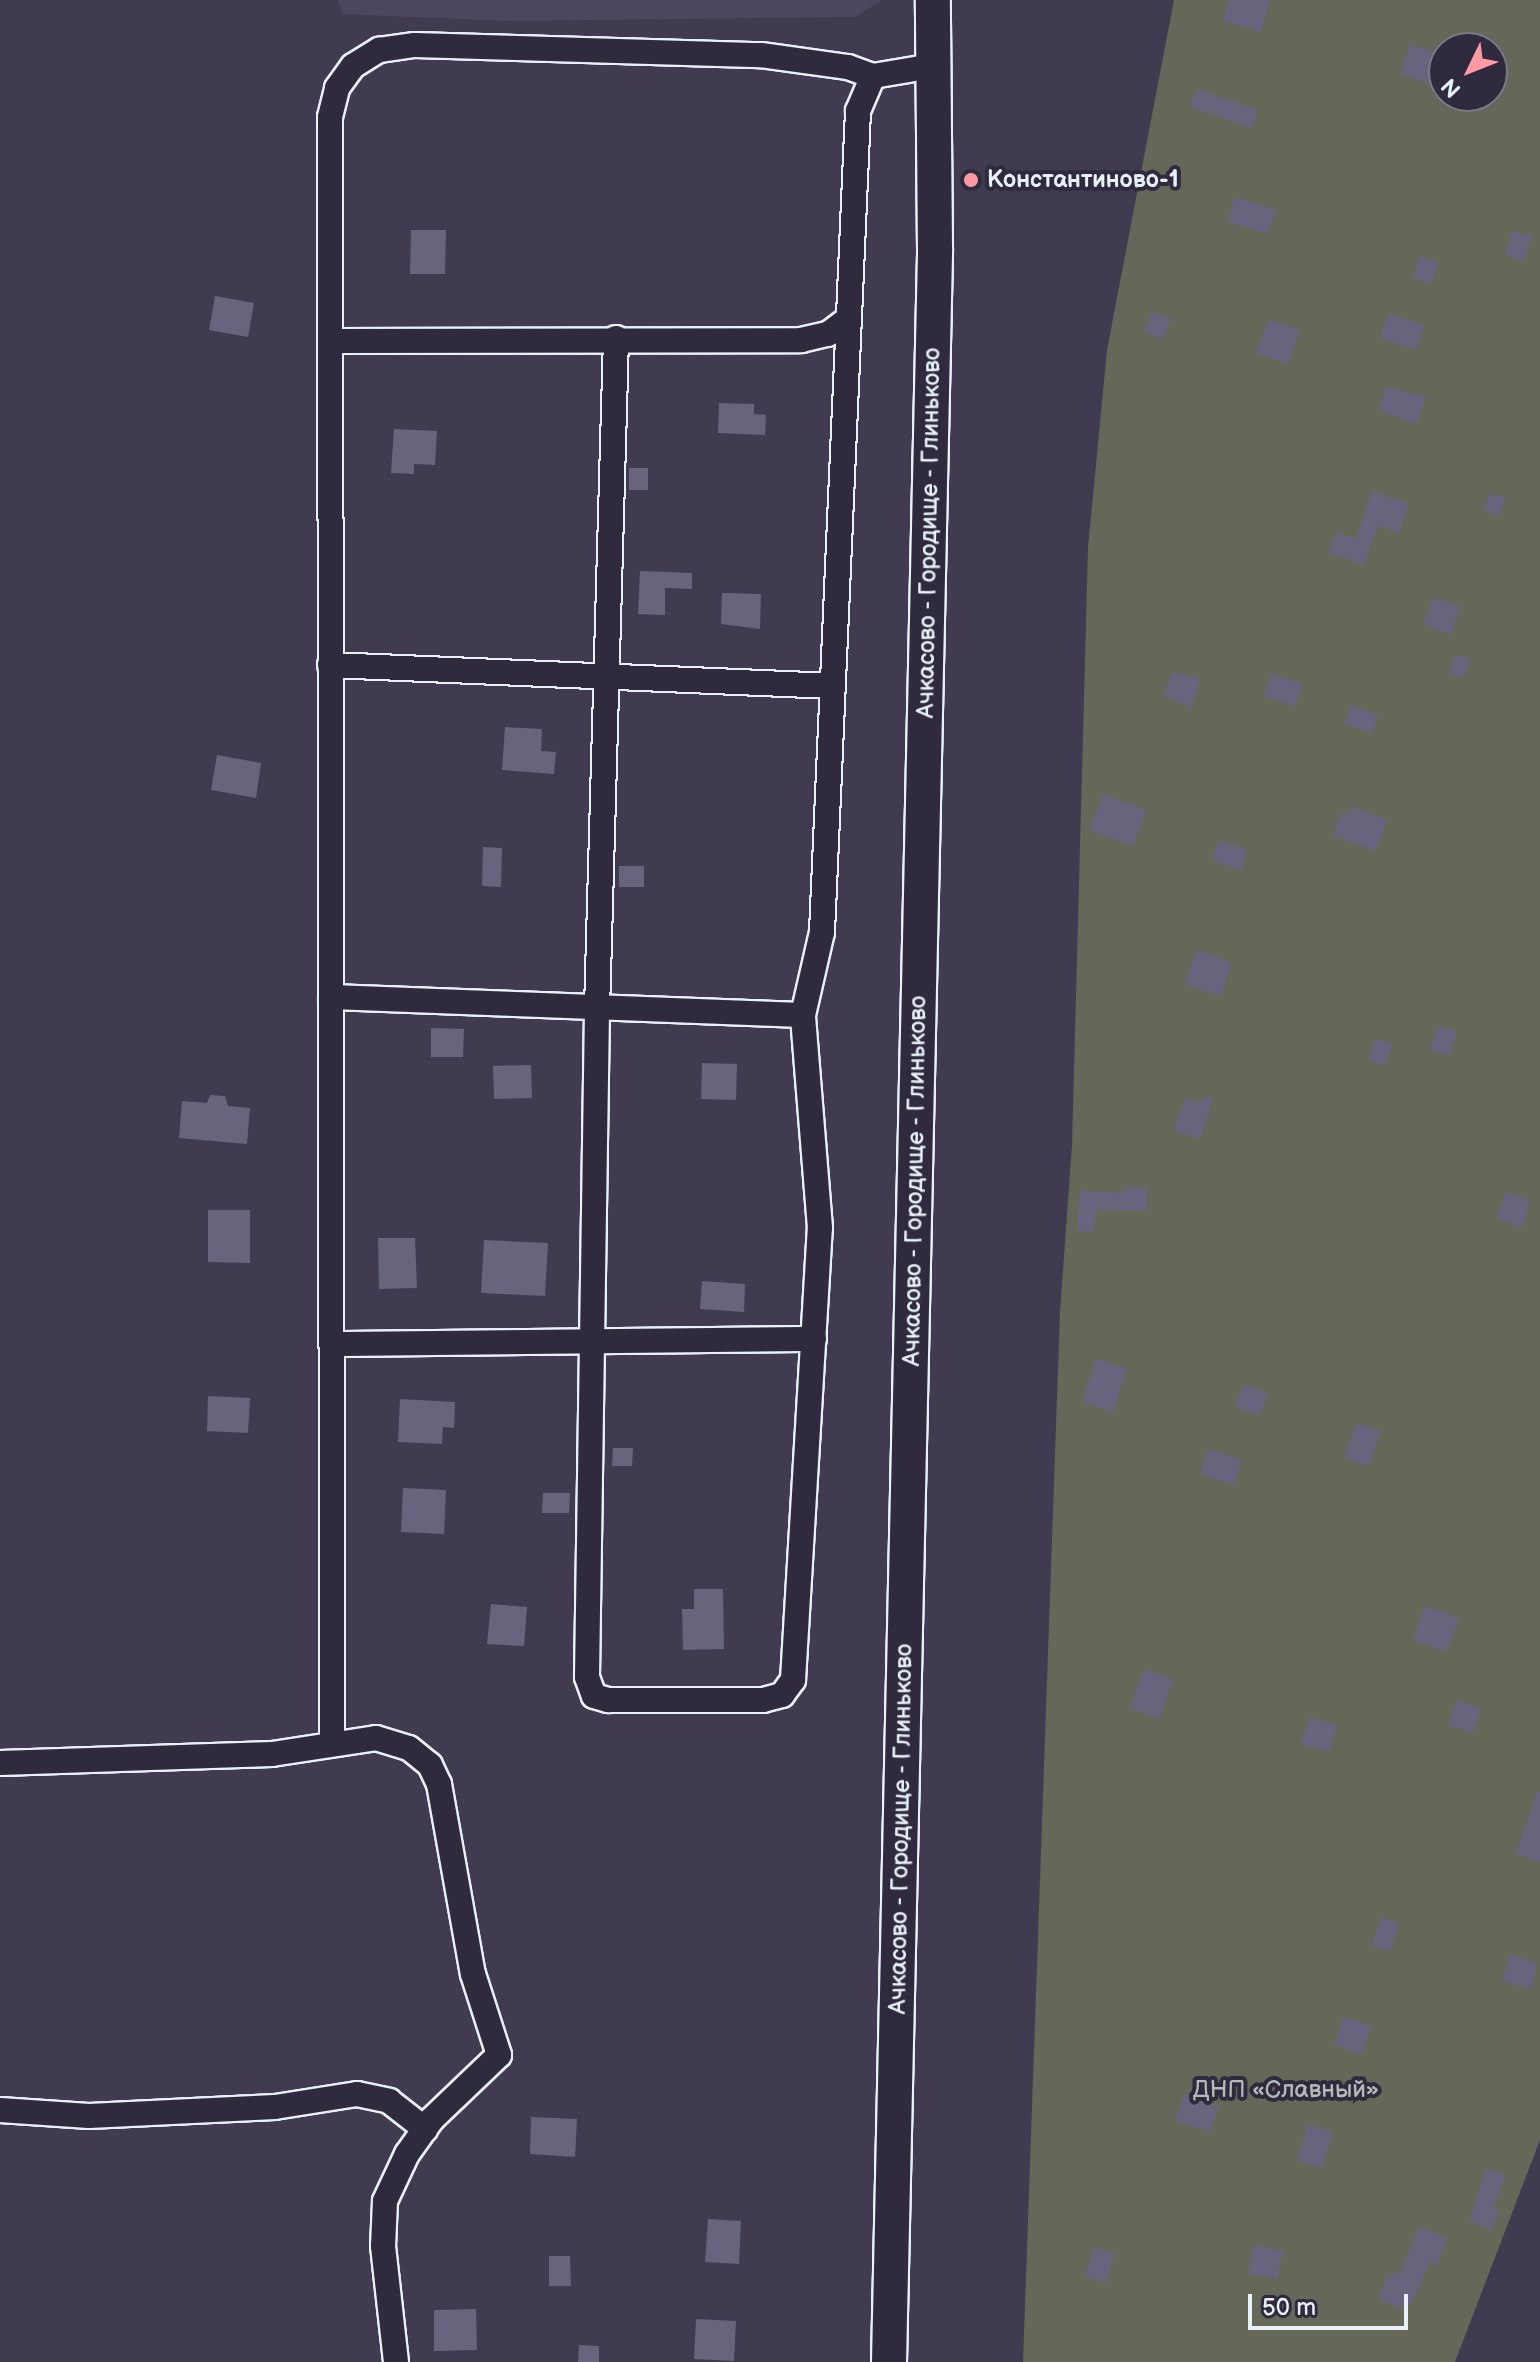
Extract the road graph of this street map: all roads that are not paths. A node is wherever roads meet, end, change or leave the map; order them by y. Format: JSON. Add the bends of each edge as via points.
{"nodes":[{"id":1,"x":933,"y":0,"type":"edge"},
{"id":2,"x":932,"y":66,"type":"junction"},
{"id":3,"x":873,"y":76,"type":"junction"},
{"id":4,"x":849,"y":318,"type":"junction"},
{"id":5,"x":616,"y":338,"type":"junction"},
{"id":6,"x":330,"y":341,"type":"junction"},
{"id":7,"x":330,"y":665,"type":"junction"},
{"id":8,"x":605,"y":677,"type":"junction"},
{"id":9,"x":833,"y":686,"type":"junction"},
{"id":10,"x":331,"y":997,"type":"junction"},
{"id":11,"x":597,"y":1010,"type":"junction"},
{"id":12,"x":803,"y":1015,"type":"junction"},
{"id":13,"x":814,"y":1339,"type":"junction"},
{"id":14,"x":593,"y":1342,"type":"junction"},
{"id":15,"x":332,"y":1344,"type":"junction"},
{"id":16,"x":332,"y":1743,"type":"junction"},
{"id":17,"x":0,"y":1763,"type":"edge"},
{"id":18,"x":0,"y":2110,"type":"edge"},
{"id":19,"x":425,"y":2129,"type":"junction"},
{"id":20,"x":396,"y":2362,"type":"edge"},
{"id":21,"x":889,"y":2362,"type":"edge"}],
"edges":[{"from":1,"to":2,"type":"street","name":"Ачкасово - Городище - Глиньково"},
{"from":2,"to":3,"type":"street"},
{"from":2,"to":21,"type":"street","name":"Ачкасово - Городище - Глиньково","via":[[935,249]]},
{"from":3,"to":4,"type":"street","via":[[858,111]]},
{"from":3,"to":6,"type":"street","via":[[848,67],[761,55],[415,45],[379,50],[353,66],[337,88],[330,117]]},
{"from":4,"to":5,"type":"street","via":[[828,334],[801,340]]},
{"from":4,"to":9,"type":"street"},
{"from":5,"to":6,"type":"street"},
{"from":5,"to":8,"type":"street"},
{"from":6,"to":7,"type":"street"},
{"from":7,"to":8,"type":"street"},
{"from":7,"to":10,"type":"street"},
{"from":8,"to":9,"type":"street"},
{"from":8,"to":11,"type":"street"},
{"from":9,"to":12,"type":"street","via":[[822,932]]},
{"from":10,"to":11,"type":"street"},
{"from":10,"to":15,"type":"street"},
{"from":11,"to":12,"type":"street"},
{"from":11,"to":14,"type":"street"},
{"from":12,"to":13,"type":"street","via":[[820,1228]]},
{"from":13,"to":14,"type":"street"},
{"from":13,"to":14,"type":"street","via":[[793,1680],[782,1695],[763,1700],[594,1696],[587,1677]]},
{"from":14,"to":15,"type":"street"},
{"from":15,"to":16,"type":"street"},
{"from":16,"to":17,"type":"street","via":[[272,1754]]},
{"from":16,"to":19,"type":"street","via":[[376,1738],[409,1748],[430,1765],[439,1784],[473,1974],[499,2055]]},
{"from":18,"to":19,"type":"street","via":[[89,2116],[275,2107],[357,2094],[389,2101]]},
{"from":19,"to":20,"type":"street","via":[[385,2201],[383,2246]]}]}
